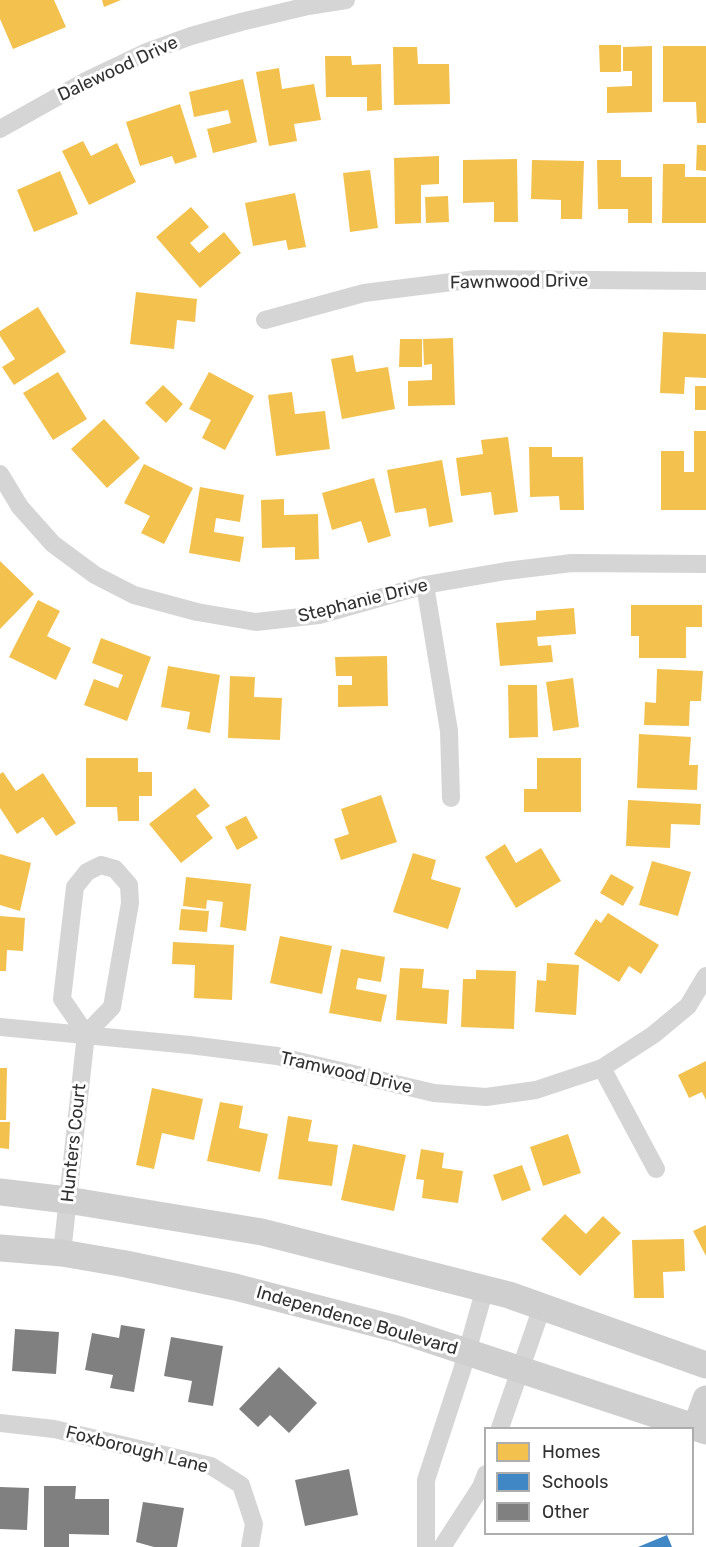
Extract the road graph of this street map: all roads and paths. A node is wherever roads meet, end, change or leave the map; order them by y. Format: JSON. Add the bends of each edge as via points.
{"nodes":[{"id":1,"x":346,"y":0,"type":"edge"},
{"id":2,"x":0,"y":129,"type":"edge"},
{"id":3,"x":706,"y":281,"type":"edge"},
{"id":4,"x":265,"y":320,"type":"dead end"},
{"id":5,"x":0,"y":474,"type":"edge"},
{"id":6,"x":706,"y":564,"type":"edge"},
{"id":7,"x":425,"y":585,"type":"junction"},
{"id":8,"x":451,"y":798,"type":"dead end"},
{"id":9,"x":706,"y":976,"type":"edge"},
{"id":10,"x":0,"y":1027,"type":"edge"},
{"id":11,"x":86,"y":1034,"type":"junction"},
{"id":12,"x":602,"y":1068,"type":"junction"},
{"id":13,"x":656,"y":1169,"type":"dead end"},
{"id":14,"x":0,"y":1192,"type":"edge"},
{"id":15,"x":67,"y":1200,"type":"junction"},
{"id":16,"x":0,"y":1248,"type":"edge"},
{"id":17,"x":62,"y":1253,"type":"junction"},
{"id":18,"x":485,"y":1288,"type":"junction"},
{"id":19,"x":542,"y":1306,"type":"junction"},
{"id":20,"x":466,"y":1352,"type":"junction"},
{"id":21,"x":706,"y":1365,"type":"edge"},
{"id":22,"x":519,"y":1370,"type":"junction"},
{"id":23,"x":706,"y":1399,"type":"edge"},
{"id":24,"x":0,"y":1423,"type":"edge"},
{"id":25,"x":500,"y":1427,"type":"edge"},
{"id":26,"x":701,"y":1429,"type":"edge"},
{"id":27,"x":484,"y":1479,"type":"edge"},
{"id":28,"x":250,"y":1547,"type":"edge"},
{"id":29,"x":426,"y":1547,"type":"edge"},
{"id":30,"x":442,"y":1547,"type":"edge"}],
"edges":[{"from":1,"to":2,"type":"street","name":"Dalewood Drive","via":[[308,6],[180,40],[84,82]]},
{"from":3,"to":4,"type":"street","name":"Fawnwood Drive","via":[[476,279],[364,293]]},
{"from":5,"to":7,"type":"street","name":"Stephanie Drive","via":[[20,507],[53,544],[95,575],[134,595],[197,612],[256,622],[318,615]]},
{"from":6,"to":7,"type":"street","name":"Stephanie Drive","via":[[572,563]]},
{"from":7,"to":8,"type":"street","via":[[449,731]]},
{"from":9,"to":12,"type":"street","name":"Tramwood Drive","via":[[688,1006],[653,1035]]},
{"from":10,"to":11,"type":"street","name":"Tramwood Drive"},
{"from":11,"to":11,"type":"street","via":[[62,999],[75,887],[87,872],[101,865],[115,869],[129,885],[130,903],[112,1007]]},
{"from":11,"to":12,"type":"street","name":"Tramwood Drive","via":[[277,1056],[434,1093],[476,1096],[536,1090]]},
{"from":11,"to":15,"type":"street","name":"Hunters Court"},
{"from":12,"to":13,"type":"street"},
{"from":14,"to":15,"type":"main road"},
{"from":15,"to":17,"type":"street","name":"Hunters Court"},
{"from":15,"to":18,"type":"main road","via":[[262,1232]]},
{"from":16,"to":17,"type":"main road","name":"Independence Boulevard"},
{"from":17,"to":20,"type":"main road","name":"Independence Boulevard","via":[[235,1287],[397,1329]]},
{"from":18,"to":19,"type":"main road"},
{"from":18,"to":20,"type":"street"},
{"from":19,"to":21,"type":"main road"},
{"from":19,"to":22,"type":"street"},
{"from":20,"to":22,"type":"main road","name":"Independence Boulevard"},
{"from":20,"to":29,"type":"street","via":[[426,1480]]},
{"from":22,"to":25,"type":"street"},
{"from":22,"to":26,"type":"main road","name":"Independence Boulevard"},
{"from":23,"to":26,"type":"main road"},
{"from":24,"to":28,"type":"street","name":"Foxborough Lane","via":[[54,1429],[211,1466],[242,1485],[254,1524]]},
{"from":27,"to":30,"type":"street"}]}
